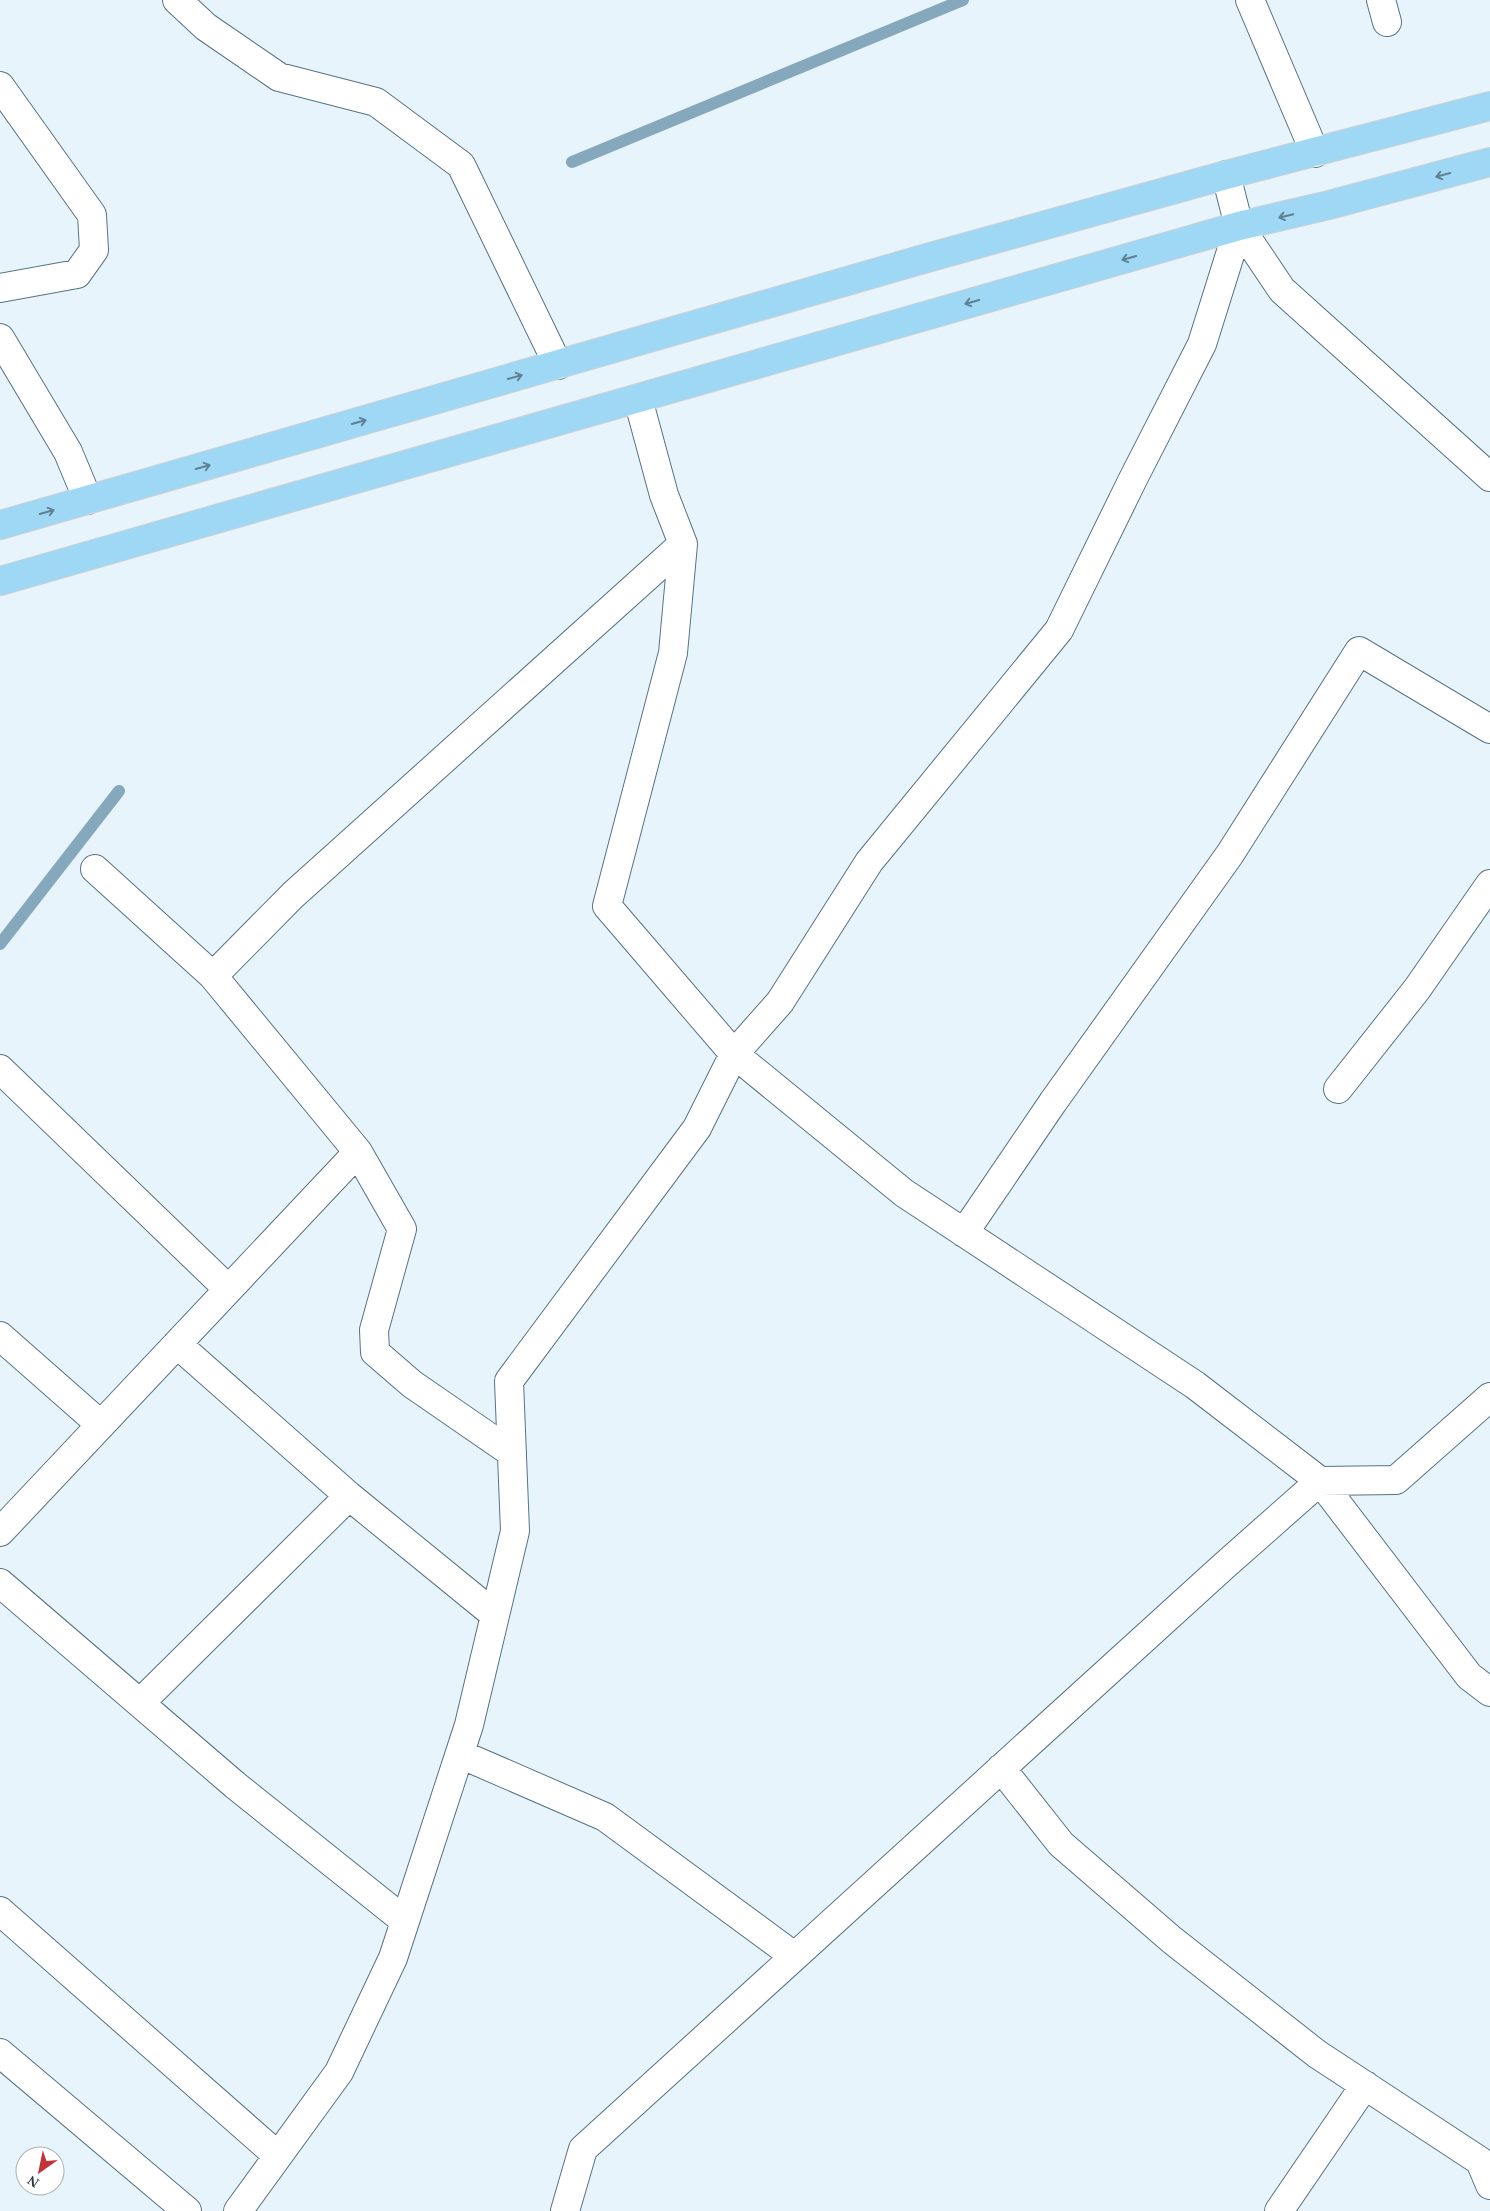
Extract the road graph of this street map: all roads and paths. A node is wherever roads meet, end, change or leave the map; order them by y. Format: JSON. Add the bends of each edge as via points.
{"nodes":[{"id":1,"x":177,"y":0,"type":"edge"},
{"id":2,"x":1250,"y":0,"type":"edge"},
{"id":3,"x":0,"y":86,"type":"edge"},
{"id":4,"x":1490,"y":106,"type":"edge"},
{"id":5,"x":1315,"y":153,"type":"junction"},
{"id":6,"x":1490,"y":162,"type":"edge"},
{"id":7,"x":1226,"y":174,"type":"junction"},
{"id":8,"x":1239,"y":226,"type":"junction"},
{"id":9,"x":0,"y":288,"type":"edge"},
{"id":10,"x":0,"y":338,"type":"edge"},
{"id":11,"x":558,"y":365,"type":"junction"},
{"id":12,"x":638,"y":399,"type":"junction"},
{"id":13,"x":1490,"y":477,"type":"edge"},
{"id":14,"x":88,"y":500,"type":"junction"},
{"id":15,"x":0,"y":525,"type":"edge"},
{"id":16,"x":683,"y":544,"type":"junction"},
{"id":17,"x":0,"y":581,"type":"edge"},
{"id":18,"x":1490,"y":729,"type":"edge"},
{"id":19,"x":95,"y":870,"type":"dead end"},
{"id":20,"x":1490,"y":884,"type":"edge"},
{"id":21,"x":213,"y":976,"type":"junction"},
{"id":22,"x":734,"y":1054,"type":"junction"},
{"id":23,"x":0,"y":1068,"type":"edge"},
{"id":24,"x":1338,"y":1089,"type":"dead end"},
{"id":25,"x":358,"y":1152,"type":"junction"},
{"id":26,"x":964,"y":1233,"type":"junction"},
{"id":27,"x":228,"y":1289,"type":"junction"},
{"id":28,"x":0,"y":1336,"type":"edge"},
{"id":29,"x":177,"y":1344,"type":"junction"},
{"id":30,"x":1490,"y":1397,"type":"edge"},
{"id":31,"x":101,"y":1425,"type":"junction"},
{"id":32,"x":512,"y":1453,"type":"junction"},
{"id":33,"x":1320,"y":1482,"type":"junction"},
{"id":34,"x":349,"y":1496,"type":"junction"},
{"id":35,"x":0,"y":1532,"type":"edge"},
{"id":36,"x":0,"y":1582,"type":"edge"},
{"id":37,"x":495,"y":1615,"type":"junction"},
{"id":38,"x":1490,"y":1692,"type":"edge"},
{"id":39,"x":140,"y":1703,"type":"junction"},
{"id":40,"x":460,"y":1754,"type":"junction"},
{"id":41,"x":1001,"y":1768,"type":"junction"},
{"id":42,"x":0,"y":1911,"type":"edge"},
{"id":43,"x":405,"y":1920,"type":"junction"},
{"id":44,"x":794,"y":1956,"type":"junction"},
{"id":45,"x":0,"y":2053,"type":"edge"},
{"id":46,"x":1365,"y":2085,"type":"junction"},
{"id":47,"x":278,"y":2156,"type":"junction"},
{"id":48,"x":1490,"y":2184,"type":"edge"},
{"id":49,"x":187,"y":2211,"type":"edge"},
{"id":50,"x":238,"y":2211,"type":"edge"},
{"id":51,"x":565,"y":2211,"type":"edge"},
{"id":52,"x":1279,"y":2211,"type":"edge"}],
"edges":[{"from":1,"to":11,"type":"street","via":[[206,27],[279,76],[376,102],[461,165]]},
{"from":2,"to":5,"type":"street"},
{"from":3,"to":9,"type":"street","via":[[92,216],[94,250],[76,274]]},
{"from":4,"to":5,"type":"main road"},
{"from":5,"to":7,"type":"main road"},
{"from":6,"to":8,"type":"main road","one_way":true,"via":[[1329,206]]},
{"from":7,"to":8,"type":"street"},
{"from":7,"to":11,"type":"main road"},
{"from":8,"to":12,"type":"main road","one_way":true},
{"from":8,"to":13,"type":"street","via":[[1282,290]]},
{"from":8,"to":22,"type":"street","via":[[1202,344],[1059,630],[869,862],[780,1002]]},
{"from":10,"to":14,"type":"street","via":[[68,452]]},
{"from":14,"to":11,"type":"main road","one_way":true},
{"from":12,"to":16,"type":"street","via":[[664,495]]},
{"from":12,"to":17,"type":"main road"},
{"from":15,"to":14,"type":"main road","one_way":true},
{"from":16,"to":21,"type":"street","via":[[293,894]]},
{"from":16,"to":22,"type":"street","via":[[673,652],[607,906]]},
{"from":18,"to":26,"type":"street","via":[[1359,651],[1230,854]]},
{"from":19,"to":21,"type":"street"},
{"from":20,"to":24,"type":"street","via":[[1417,989]]},
{"from":21,"to":25,"type":"street"},
{"from":22,"to":26,"type":"street","via":[[904,1193]]},
{"from":22,"to":32,"type":"street","via":[[697,1128],[509,1381]]},
{"from":23,"to":27,"type":"street"},
{"from":25,"to":27,"type":"street"},
{"from":25,"to":32,"type":"street","via":[[402,1229],[374,1330],[375,1352],[412,1384]]},
{"from":26,"to":33,"type":"street","via":[[1195,1385]]},
{"from":27,"to":29,"type":"street"},
{"from":28,"to":31,"type":"street"},
{"from":29,"to":31,"type":"street"},
{"from":29,"to":34,"type":"street"},
{"from":30,"to":33,"type":"street","via":[[1396,1480]]},
{"from":31,"to":35,"type":"street"},
{"from":32,"to":37,"type":"street","via":[[515,1531]]},
{"from":33,"to":38,"type":"street","via":[[1469,1676]]},
{"from":33,"to":41,"type":"street"},
{"from":34,"to":37,"type":"street"},
{"from":34,"to":39,"type":"street"},
{"from":36,"to":39,"type":"street"},
{"from":37,"to":40,"type":"street","via":[[470,1725]]},
{"from":39,"to":43,"type":"street","via":[[235,1785]]},
{"from":40,"to":43,"type":"street"},
{"from":40,"to":44,"type":"street","via":[[605,1817]]},
{"from":41,"to":44,"type":"street"},
{"from":41,"to":46,"type":"street","via":[[1061,1844],[1172,1940],[1317,2054]]},
{"from":42,"to":47,"type":"street"},
{"from":43,"to":47,"type":"street","via":[[393,1958],[339,2072]]},
{"from":44,"to":51,"type":"street","via":[[583,2149]]},
{"from":45,"to":49,"type":"street"},
{"from":46,"to":48,"type":"street","via":[[1480,2161]]},
{"from":46,"to":52,"type":"street"},
{"from":47,"to":50,"type":"street"}]}
